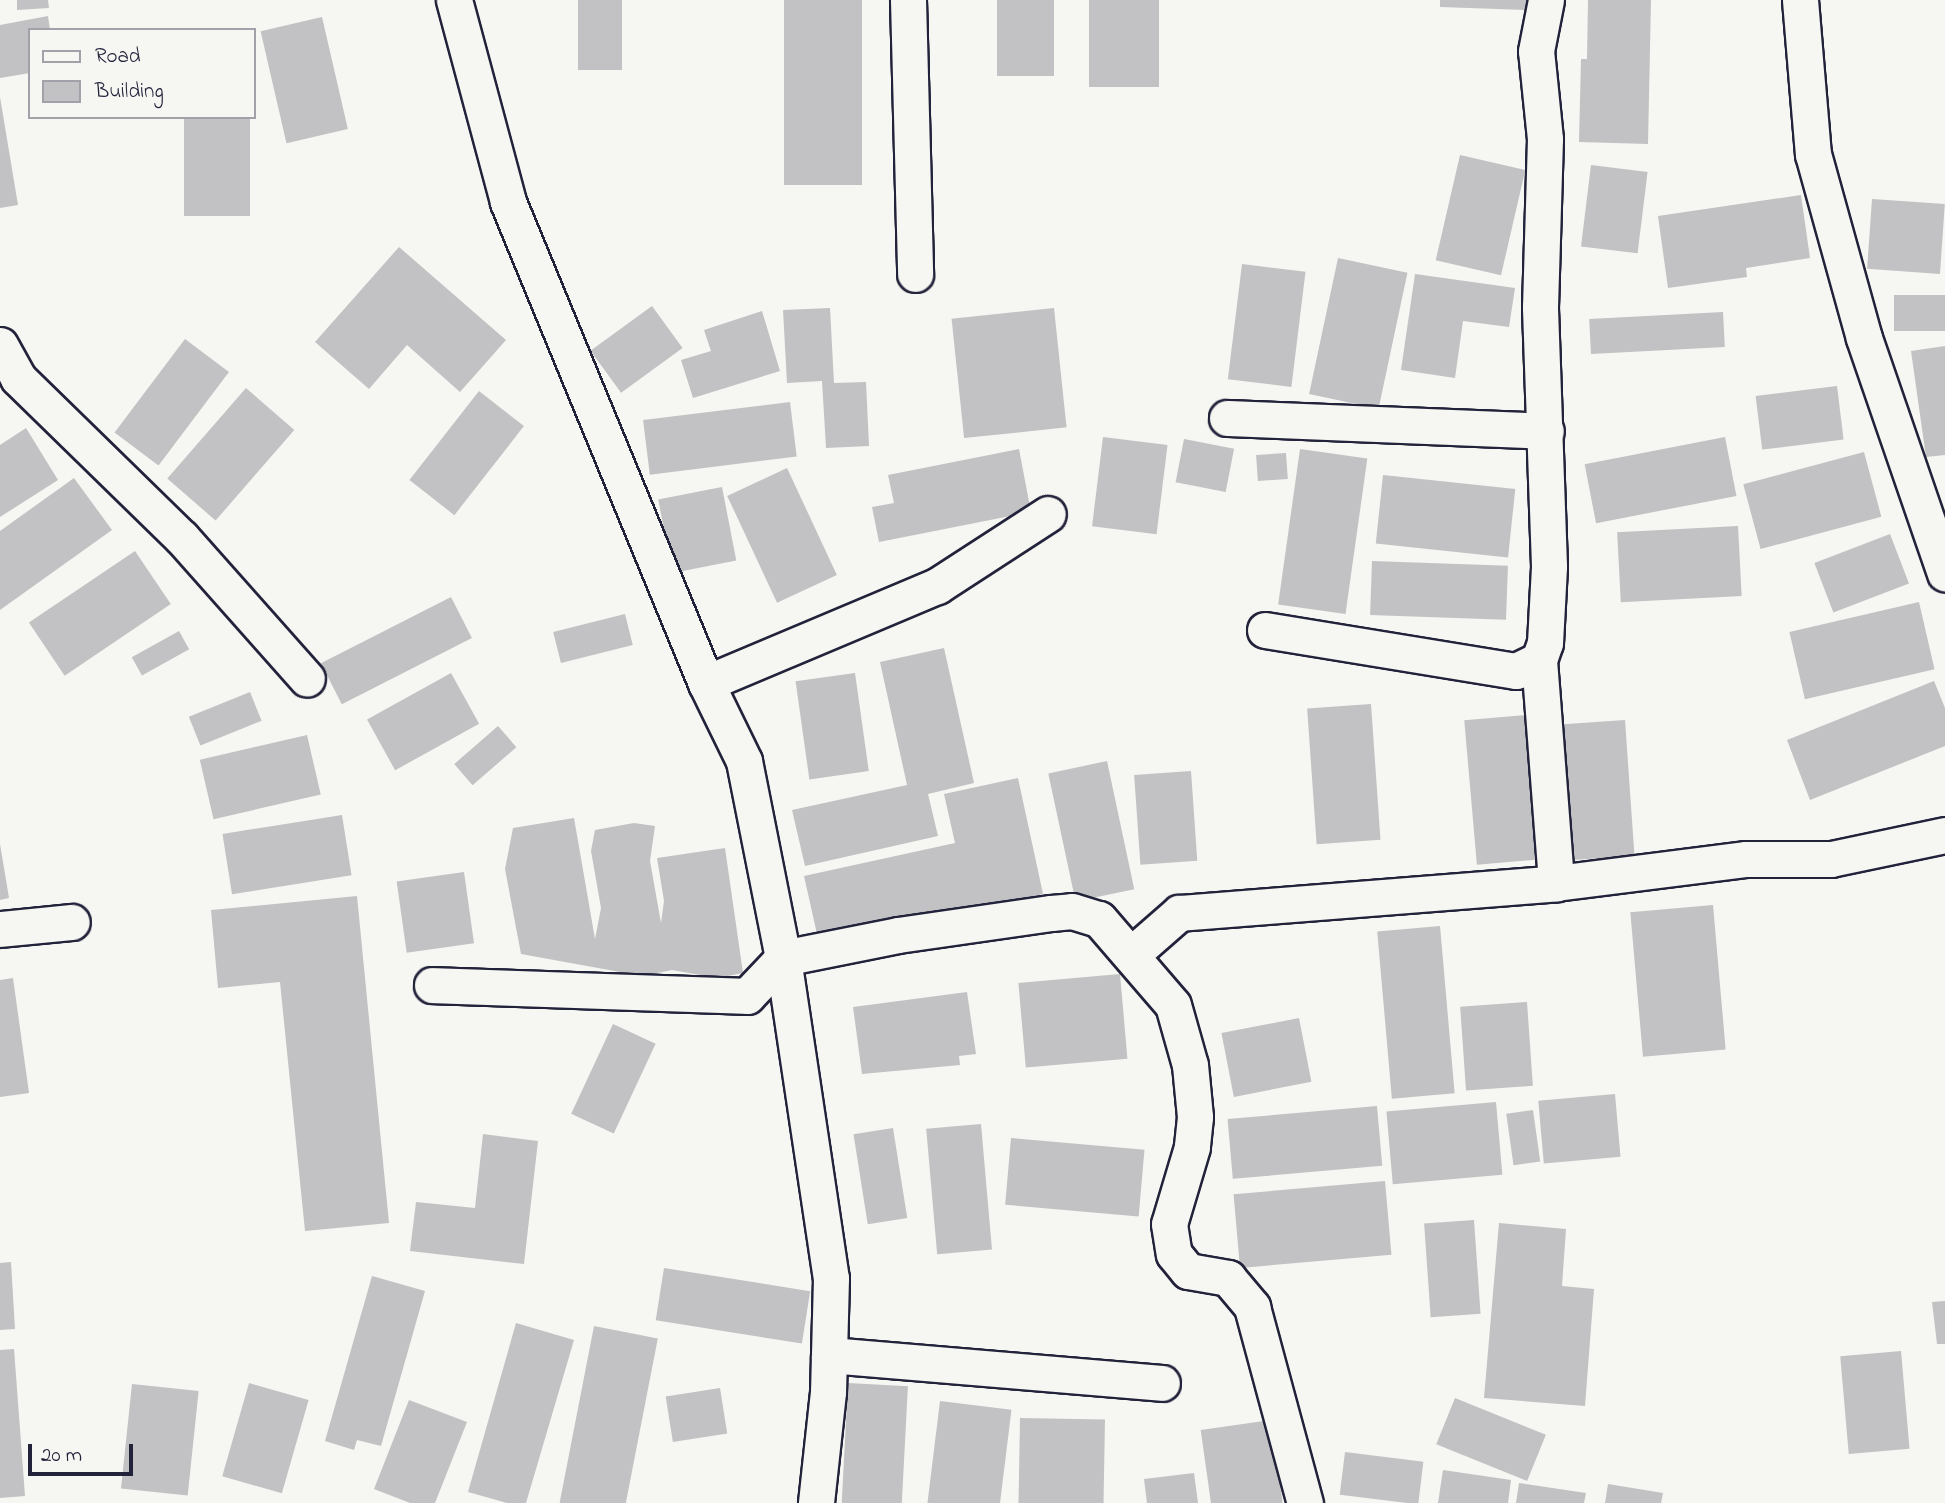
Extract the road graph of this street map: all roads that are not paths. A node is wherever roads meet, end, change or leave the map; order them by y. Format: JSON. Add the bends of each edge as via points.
{"nodes":[{"id":1,"x":454,"y":0,"type":"edge"},
{"id":2,"x":908,"y":0,"type":"edge"},
{"id":3,"x":1546,"y":0,"type":"edge"},
{"id":4,"x":1800,"y":0,"type":"edge"},
{"id":5,"x":915,"y":274,"type":"dead end"},
{"id":6,"x":0,"y":345,"type":"edge"},
{"id":7,"x":9,"y":383,"type":"edge"},
{"id":8,"x":1227,"y":418,"type":"dead end"},
{"id":9,"x":1546,"y":431,"type":"junction"},
{"id":10,"x":1048,"y":514,"type":"dead end"},
{"id":11,"x":1945,"y":573,"type":"edge"},
{"id":12,"x":1265,"y":630,"type":"dead end"},
{"id":13,"x":1539,"y":660,"type":"junction"},
{"id":14,"x":307,"y":679,"type":"dead end"},
{"id":15,"x":706,"y":683,"type":"junction"},
{"id":16,"x":1945,"y":835,"type":"edge"},
{"id":17,"x":1556,"y":883,"type":"junction"},
{"id":18,"x":72,"y":922,"type":"dead end"},
{"id":19,"x":0,"y":929,"type":"edge"},
{"id":20,"x":1131,"y":955,"type":"junction"},
{"id":21,"x":783,"y":958,"type":"junction"},
{"id":22,"x":432,"y":985,"type":"dead end"},
{"id":23,"x":829,"y":1355,"type":"junction"},
{"id":24,"x":1162,"y":1383,"type":"dead end"},
{"id":25,"x":816,"y":1503,"type":"edge"},
{"id":26,"x":1305,"y":1503,"type":"edge"}],
"edges":[{"from":1,"to":15,"type":"street","via":[[508,202]]},
{"from":2,"to":5,"type":"street"},
{"from":3,"to":9,"type":"street","via":[[1536,51],[1545,139],[1540,307]]},
{"from":4,"to":11,"type":"street","via":[[1814,154],[1864,338]]},
{"from":6,"to":7,"type":"street"},
{"from":7,"to":14,"type":"street","via":[[182,538]]},
{"from":8,"to":9,"type":"street"},
{"from":9,"to":13,"type":"street","via":[[1549,566],[1545,643]]},
{"from":10,"to":15,"type":"street","via":[[937,586]]},
{"from":12,"to":13,"type":"street","via":[[1516,671]]},
{"from":13,"to":17,"type":"street"},
{"from":15,"to":21,"type":"street","via":[[744,761]]},
{"from":16,"to":17,"type":"street","via":[[1831,859],[1746,859]]},
{"from":17,"to":20,"type":"street","via":[[1179,913]]},
{"from":18,"to":19,"type":"street"},
{"from":20,"to":21,"type":"street","via":[[1098,919],[1072,911],[898,935]]},
{"from":20,"to":26,"type":"street","via":[[1172,1005],[1190,1065],[1195,1117],[1192,1147],[1169,1224],[1174,1254],[1188,1271],[1228,1278],[1252,1307]]},
{"from":21,"to":22,"type":"street","via":[[747,996]]},
{"from":21,"to":23,"type":"street","via":[[831,1278]]},
{"from":23,"to":24,"type":"street"},
{"from":23,"to":25,"type":"street"}]}
